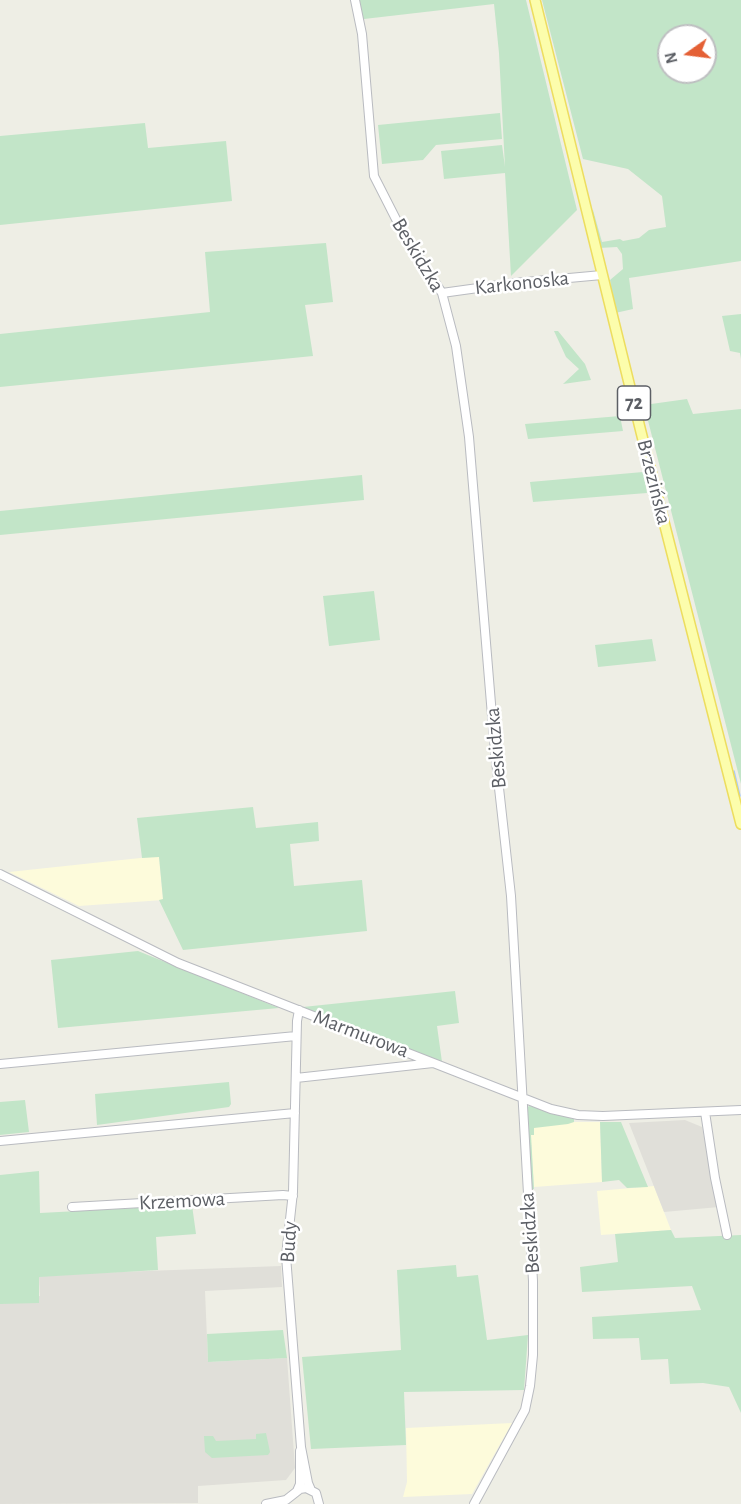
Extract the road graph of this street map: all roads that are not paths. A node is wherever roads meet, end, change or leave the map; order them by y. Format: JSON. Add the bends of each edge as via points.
{"nodes":[{"id":1,"x":355,"y":0,"type":"edge"},
{"id":2,"x":535,"y":0,"type":"edge"},
{"id":3,"x":602,"y":275,"type":"junction"},
{"id":4,"x":442,"y":293,"type":"junction"},
{"id":5,"x":741,"y":824,"type":"edge"},
{"id":6,"x":0,"y":874,"type":"edge"},
{"id":7,"x":299,"y":1010,"type":"junction"},
{"id":8,"x":296,"y":1036,"type":"junction"},
{"id":9,"x":434,"y":1063,"type":"junction"},
{"id":10,"x":0,"y":1064,"type":"edge"},
{"id":11,"x":296,"y":1078,"type":"junction"},
{"id":12,"x":521,"y":1098,"type":"junction"},
{"id":13,"x":741,"y":1110,"type":"edge"},
{"id":14,"x":705,"y":1112,"type":"junction"},
{"id":15,"x":295,"y":1113,"type":"junction"},
{"id":16,"x":0,"y":1141,"type":"edge"},
{"id":17,"x":293,"y":1197,"type":"junction"},
{"id":18,"x":72,"y":1207,"type":"dead end"},
{"id":19,"x":727,"y":1235,"type":"dead end"},
{"id":20,"x":301,"y":1447,"type":"junction"},
{"id":21,"x":312,"y":1490,"type":"junction"},
{"id":22,"x":294,"y":1497,"type":"edge"},
{"id":23,"x":320,"y":1503,"type":"edge"},
{"id":24,"x":266,"y":1504,"type":"edge"},
{"id":25,"x":474,"y":1504,"type":"edge"}],
"edges":[{"from":1,"to":4,"type":"street","name":"Beskidzka","via":[[362,34],[374,176],[400,227]]},
{"from":2,"to":3,"type":"main road","name":"Brzezińska","number":"72"},
{"from":3,"to":4,"type":"street","name":"Karkonoska"},
{"from":3,"to":5,"type":"main road","name":"Brzezińska","number":"72"},
{"from":4,"to":12,"type":"street","name":"Beskidzka","via":[[456,346],[468,426],[511,896]]},
{"from":6,"to":7,"type":"street","name":"Marmurowa","via":[[178,963]]},
{"from":7,"to":8,"type":"street","name":"Budy"},
{"from":7,"to":9,"type":"street","name":"Marmurowa"},
{"from":8,"to":10,"type":"street"},
{"from":8,"to":11,"type":"street","name":"Budy"},
{"from":9,"to":11,"type":"street"},
{"from":9,"to":12,"type":"street","name":"Marmurowa"},
{"from":11,"to":15,"type":"street","name":"Budy"},
{"from":12,"to":14,"type":"street","name":"Marmurowa","via":[[588,1116]]},
{"from":12,"to":25,"type":"street","name":"Beskidzka","via":[[533,1299],[530,1386],[521,1418]]},
{"from":13,"to":14,"type":"street","name":"Marmurowa"},
{"from":14,"to":19,"type":"street"},
{"from":15,"to":16,"type":"street"},
{"from":15,"to":17,"type":"street","name":"Budy"},
{"from":17,"to":18,"type":"street","name":"Krzemowa"},
{"from":17,"to":20,"type":"street","name":"Budy","via":[[286,1256]]},
{"from":20,"to":21,"type":"street","name":"Budy"},
{"from":20,"to":22,"type":"street","name":"Budy","via":[[300,1484]]},
{"from":21,"to":22,"type":"street","via":[[306,1488]]},
{"from":21,"to":23,"type":"street","name":"Budy"},
{"from":22,"to":24,"type":"street"}]}
